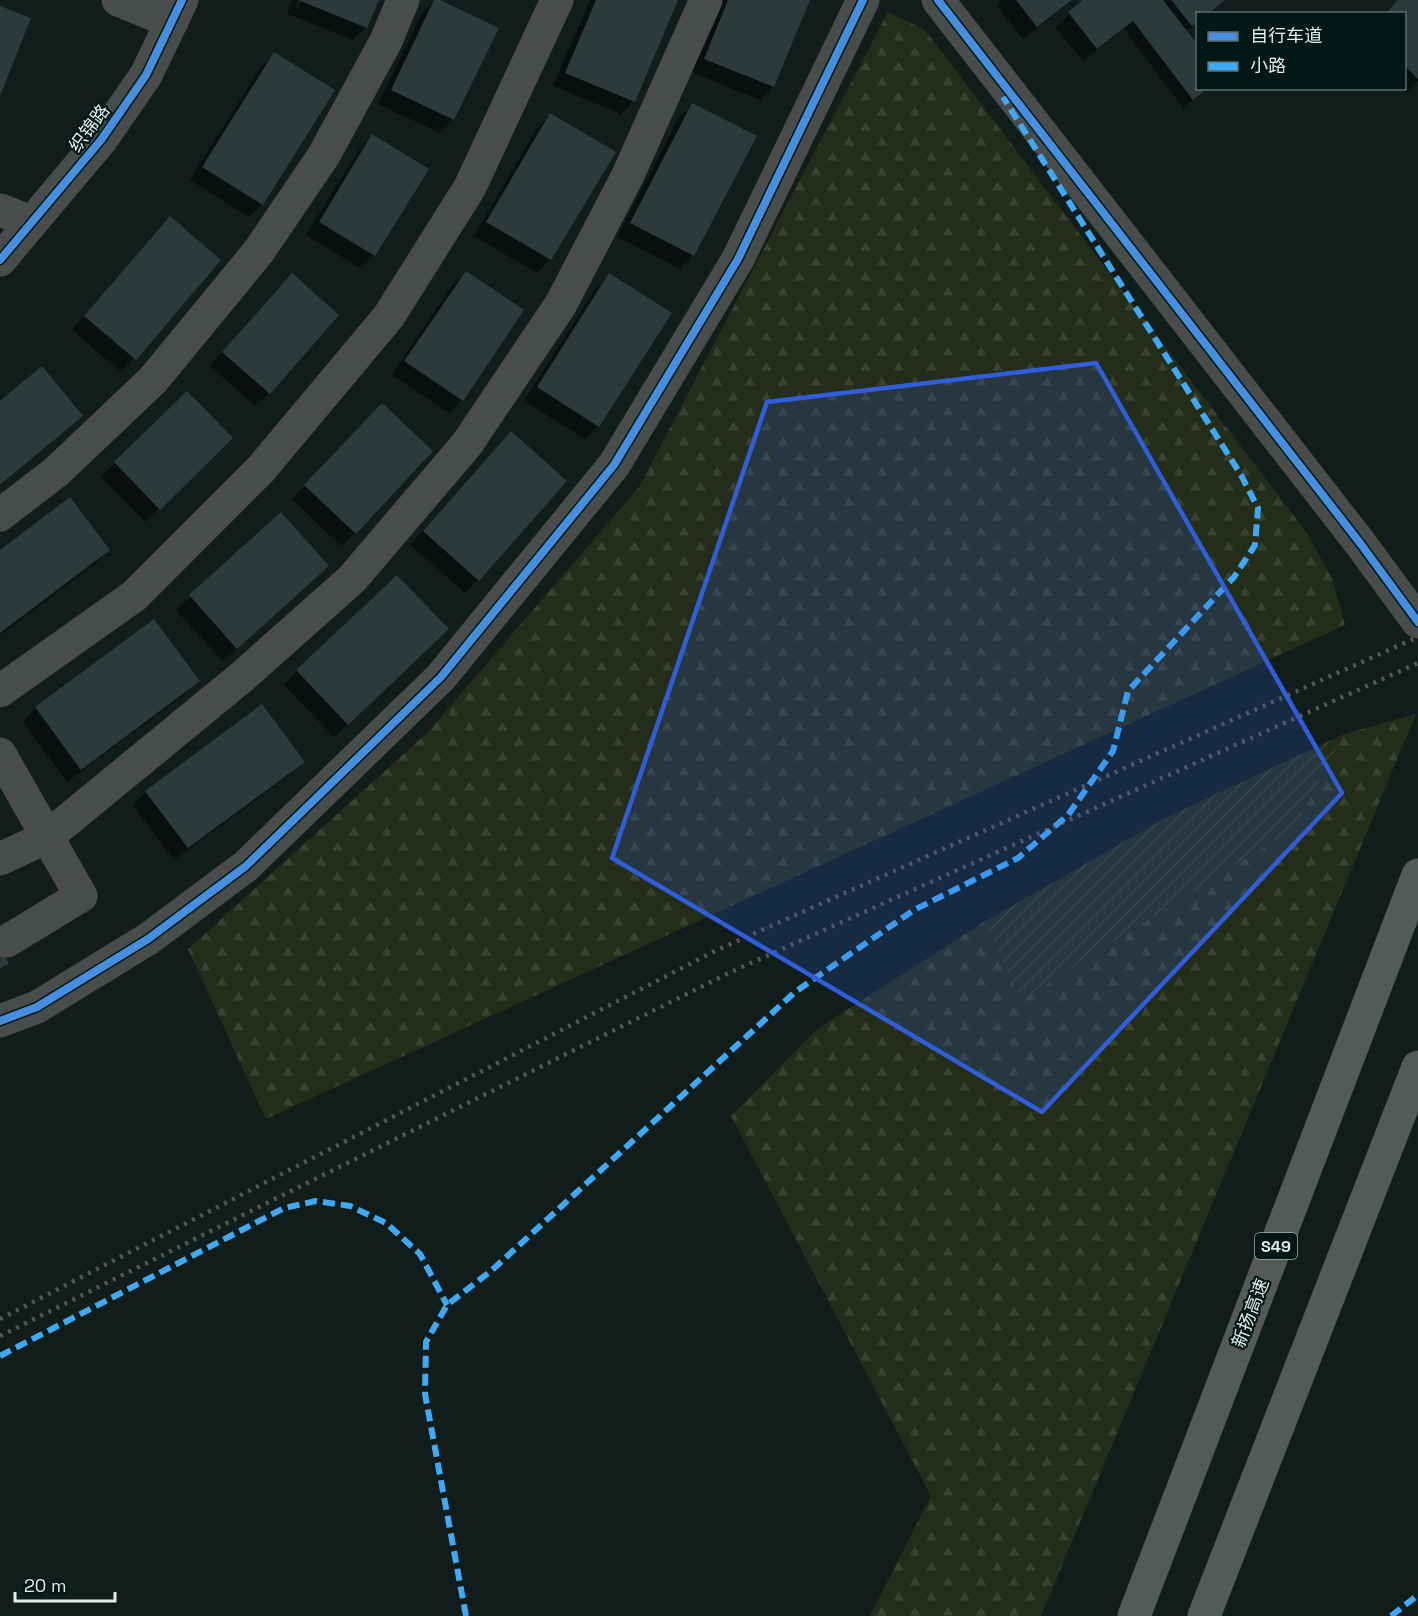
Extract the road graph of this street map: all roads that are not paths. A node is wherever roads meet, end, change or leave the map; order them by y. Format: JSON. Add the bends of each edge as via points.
{"nodes":[{"id":1,"x":118,"y":0,"type":"edge"},
{"id":2,"x":403,"y":0,"type":"edge"},
{"id":3,"x":557,"y":0,"type":"edge"},
{"id":4,"x":706,"y":0,"type":"edge"},
{"id":5,"x":863,"y":0,"type":"edge"},
{"id":6,"x":938,"y":0,"type":"edge"},
{"id":7,"x":177,"y":11,"type":"edge"},
{"id":8,"x":0,"y":210,"type":"edge"},
{"id":9,"x":31,"y":222,"type":"junction"},
{"id":10,"x":0,"y":260,"type":"edge"},
{"id":11,"x":0,"y":514,"type":"edge"},
{"id":12,"x":1418,"y":622,"type":"edge"},
{"id":13,"x":0,"y":691,"type":"edge"},
{"id":14,"x":0,"y":754,"type":"edge"},
{"id":15,"x":47,"y":837,"type":"junction"},
{"id":16,"x":0,"y":859,"type":"edge"},
{"id":17,"x":1418,"y":875,"type":"edge"},
{"id":18,"x":7,"y":941,"type":"dead end"},
{"id":19,"x":0,"y":1021,"type":"edge"},
{"id":20,"x":1418,"y":1067,"type":"edge"},
{"id":21,"x":1134,"y":1616,"type":"edge"},
{"id":22,"x":1204,"y":1616,"type":"edge"}],
"edges":[{"from":1,"to":7,"type":"street"},
{"from":2,"to":11,"type":"street","via":[[386,41],[324,156],[260,251],[153,380],[56,472]]},
{"from":3,"to":13,"type":"street","via":[[470,187],[389,316],[261,469],[134,596]]},
{"from":4,"to":15,"type":"street","via":[[628,175],[561,304],[467,444],[352,579],[243,676]]},
{"from":5,"to":19,"type":"street","via":[[738,259],[614,465],[441,677],[246,866],[148,939],[37,1007]]},
{"from":6,"to":12,"type":"street"},
{"from":7,"to":9,"type":"street","name":"织锦路","via":[[146,75],[101,140]]},
{"from":8,"to":9,"type":"street"},
{"from":9,"to":10,"type":"street","name":"织锦路"},
{"from":14,"to":15,"type":"street"},
{"from":15,"to":16,"type":"street"},
{"from":15,"to":18,"type":"street","via":[[81,896]]},
{"from":17,"to":21,"type":"highway","name":"新扬高速","number":"S49"},
{"from":20,"to":22,"type":"highway"}]}
